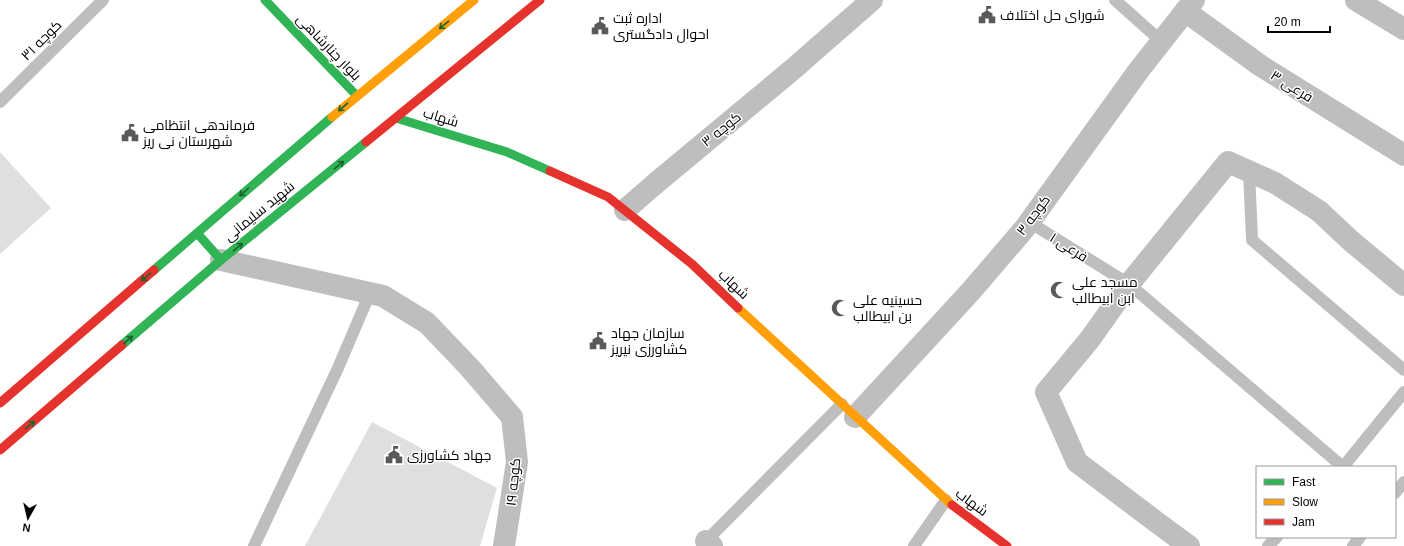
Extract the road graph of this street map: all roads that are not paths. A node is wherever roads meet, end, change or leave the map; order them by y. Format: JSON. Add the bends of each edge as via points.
{"nodes":[{"id":1,"x":102,"y":0,"type":"edge"},
{"id":2,"x":266,"y":0,"type":"edge"},
{"id":3,"x":474,"y":0,"type":"edge"},
{"id":4,"x":540,"y":0,"type":"edge"},
{"id":5,"x":872,"y":0,"type":"edge"},
{"id":6,"x":1115,"y":0,"type":"edge"},
{"id":7,"x":1356,"y":0,"type":"edge"},
{"id":8,"x":1189,"y":6,"type":"edge"},
{"id":9,"x":1404,"y":29,"type":"edge"},
{"id":10,"x":1161,"y":41,"type":"junction"},
{"id":11,"x":356,"y":96,"type":"junction"},
{"id":12,"x":0,"y":102,"type":"edge"},
{"id":13,"x":396,"y":118,"type":"junction"},
{"id":14,"x":1404,"y":155,"type":"edge"},
{"id":15,"x":1249,"y":171,"type":"junction"},
{"id":16,"x":625,"y":210,"type":"junction"},
{"id":17,"x":1029,"y":222,"type":"junction"},
{"id":18,"x":197,"y":233,"type":"junction"},
{"id":19,"x":221,"y":260,"type":"junction"},
{"id":20,"x":1129,"y":284,"type":"junction"},
{"id":21,"x":1404,"y":285,"type":"edge"},
{"id":22,"x":370,"y":293,"type":"junction"},
{"id":23,"x":1404,"y":370,"type":"edge"},
{"id":24,"x":1404,"y":392,"type":"edge"},
{"id":25,"x":0,"y":403,"type":"edge"},
{"id":26,"x":849,"y":410,"type":"junction"},
{"id":27,"x":0,"y":450,"type":"edge"},
{"id":28,"x":1342,"y":466,"type":"edge"},
{"id":29,"x":1344,"y":466,"type":"edge"},
{"id":30,"x":1404,"y":482,"type":"edge"},
{"id":31,"x":1396,"y":492,"type":"edge"},
{"id":32,"x":946,"y":500,"type":"junction"},
{"id":33,"x":1276,"y":538,"type":"edge"},
{"id":34,"x":1359,"y":538,"type":"edge"},
{"id":35,"x":709,"y":543,"type":"edge"},
{"id":36,"x":254,"y":546,"type":"edge"},
{"id":37,"x":504,"y":546,"type":"edge"},
{"id":38,"x":914,"y":546,"type":"edge"},
{"id":39,"x":1007,"y":546,"type":"edge"},
{"id":40,"x":1189,"y":546,"type":"edge"},
{"id":41,"x":1268,"y":546,"type":"edge"},
{"id":42,"x":1353,"y":546,"type":"edge"}],
"edges":[{"from":1,"to":12,"type":"lane","name":"کوچه ۳۱"},
{"from":2,"to":11,"type":"main road","name":"بلوار چنارشاهی"},
{"from":3,"to":11,"type":"main road","name":"شهید سلیمانی","one_way":true},
{"from":4,"to":13,"type":"main road","name":"شهید سلیمانی"},
{"from":5,"to":16,"type":"street","name":"کوچه ۳"},
{"from":6,"to":10,"type":"lane"},
{"from":7,"to":9,"type":"street"},
{"from":8,"to":10,"type":"street","name":"کوچه ۳"},
{"from":8,"to":14,"type":"street","name":"فرعی ۳","via":[[1261,66]]},
{"from":10,"to":17,"type":"street","name":"کوچه ۳"},
{"from":11,"to":18,"type":"main road","name":"شهید سلیمانی","one_way":true},
{"from":13,"to":16,"type":"main road","name":"شهاب","via":[[506,152],[608,197]]},
{"from":19,"to":13,"type":"main road","name":"شهید سلیمانی","one_way":true},
{"from":15,"to":20,"type":"street","via":[[1228,162]]},
{"from":15,"to":21,"type":"street","via":[[1275,183],[1319,211]]},
{"from":15,"to":23,"type":"lane","via":[[1252,240]]},
{"from":16,"to":26,"type":"main road","name":"شهاب","via":[[692,264]]},
{"from":17,"to":20,"type":"lane","name":"فرعی ۱"},
{"from":17,"to":26,"type":"street","name":"کوچه ۳","via":[[971,291]]},
{"from":18,"to":19,"type":"main road"},
{"from":18,"to":25,"type":"main road","name":"شهید سلیمانی","one_way":true},
{"from":19,"to":22,"type":"street"},
{"from":27,"to":19,"type":"main road","name":"شهید سلیمانی","one_way":true},
{"from":20,"to":28,"type":"lane","name":"فرعی ۱"},
{"from":20,"to":40,"type":"street","via":[[1090,339],[1046,392],[1077,462]]},
{"from":22,"to":36,"type":"lane","via":[[338,368]]},
{"from":22,"to":37,"type":"street","name":"کوچه ۱۹","via":[[383,296],[427,323],[512,417],[517,462]]},
{"from":24,"to":29,"type":"lane"},
{"from":26,"to":32,"type":"main road","name":"شهاب"},
{"from":26,"to":35,"type":"lane"},
{"from":30,"to":31,"type":"lane"},
{"from":32,"to":38,"type":"lane"},
{"from":32,"to":39,"type":"main road","name":"شهاب"},
{"from":33,"to":41,"type":"lane"},
{"from":34,"to":42,"type":"lane"}]}
